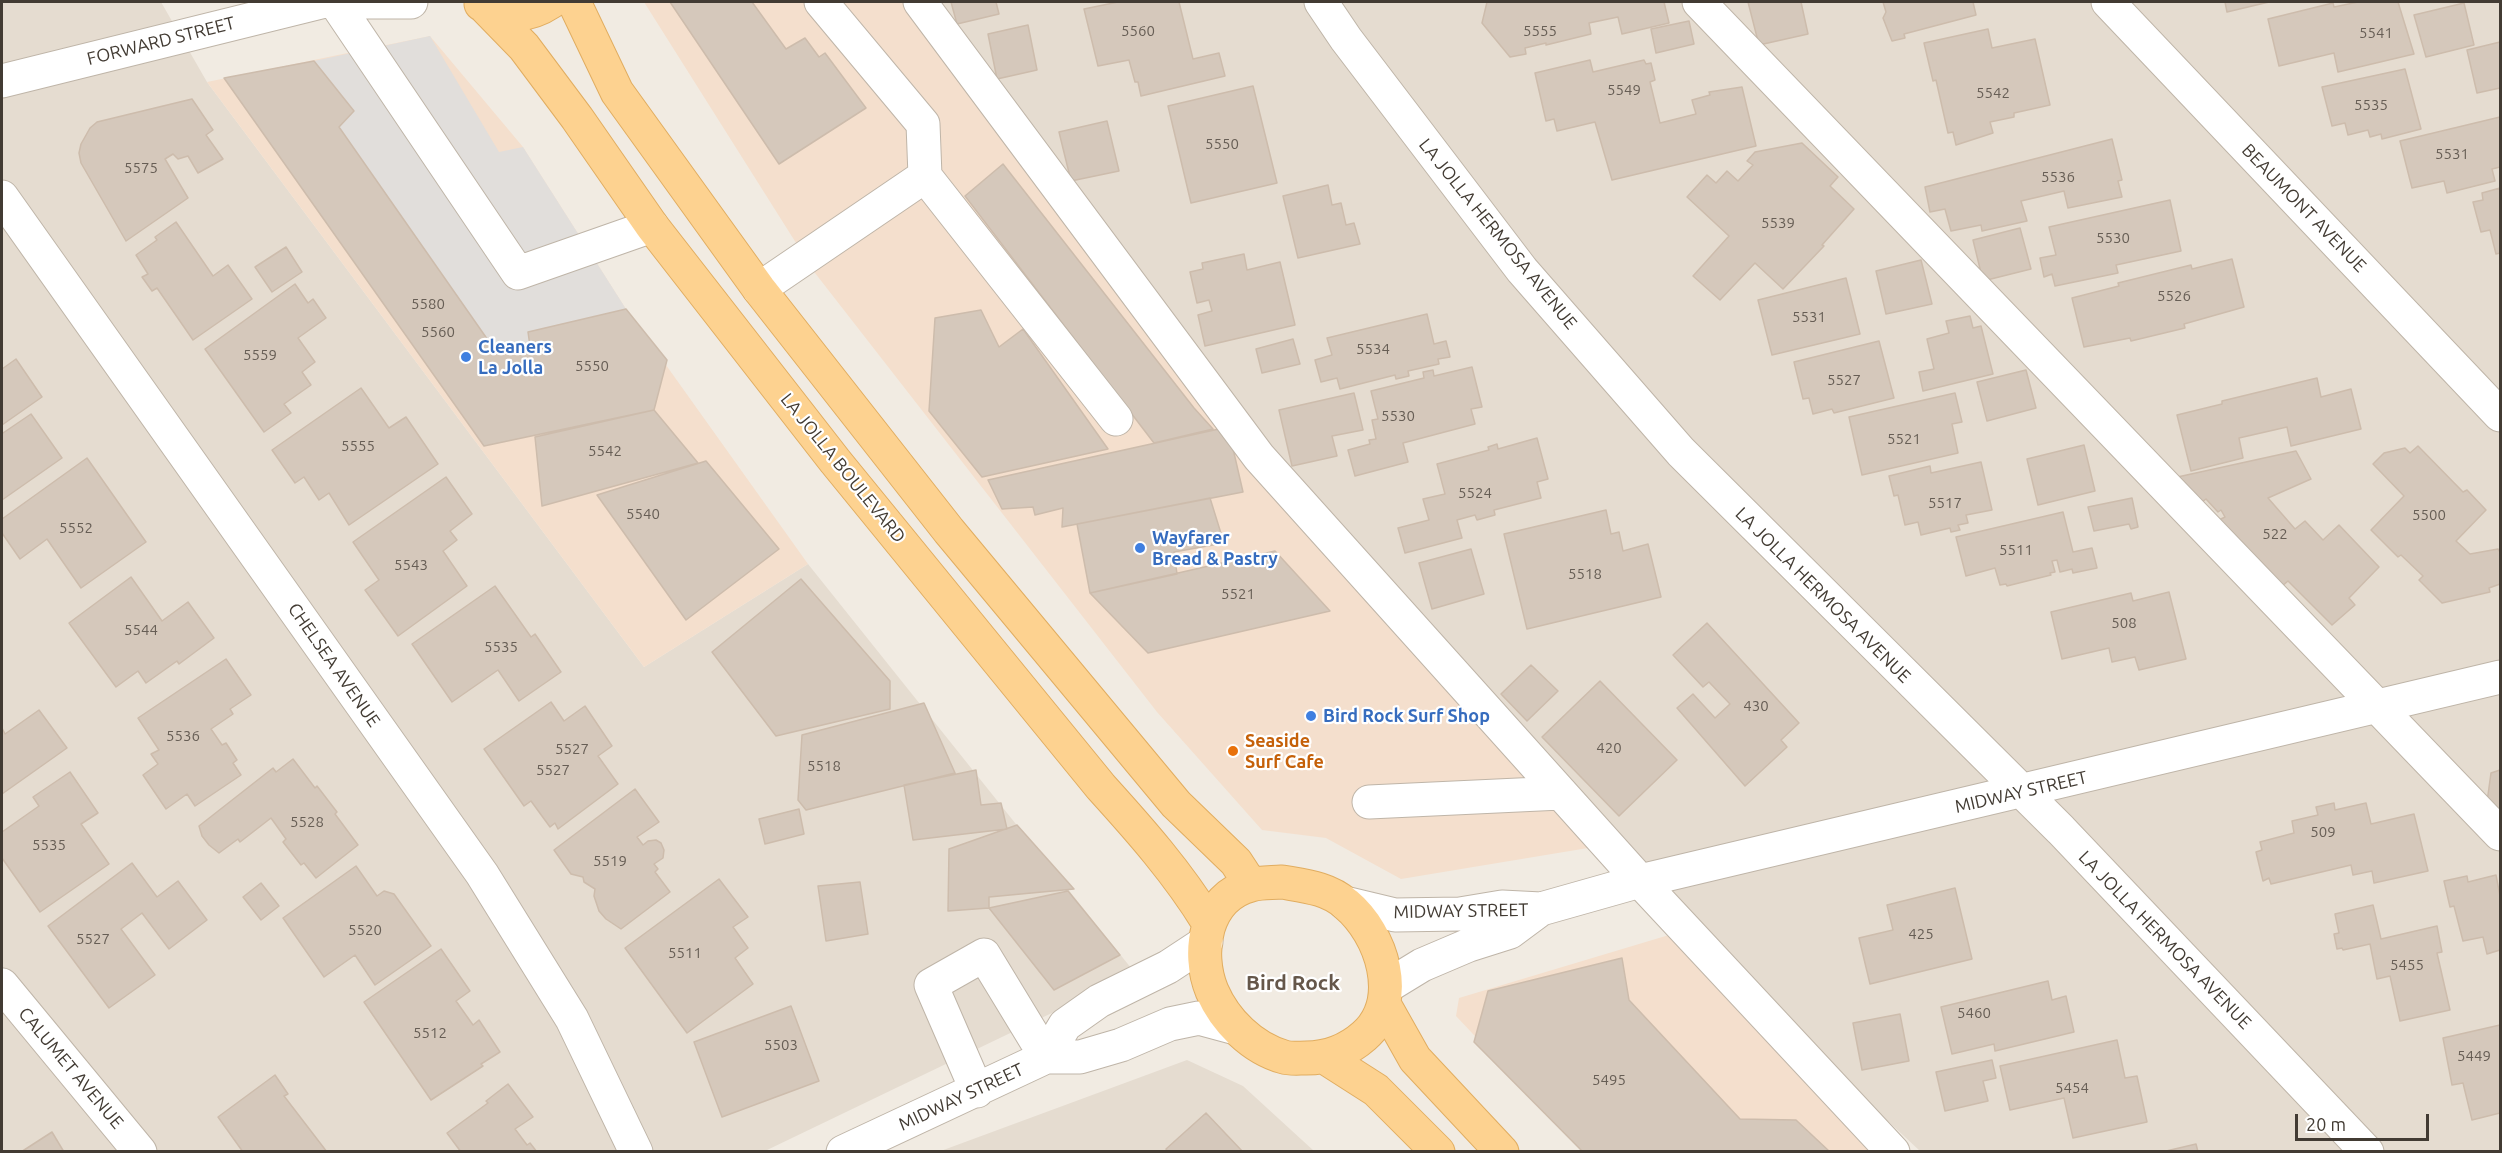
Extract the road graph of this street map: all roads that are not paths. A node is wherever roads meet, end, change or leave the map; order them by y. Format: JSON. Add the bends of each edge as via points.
{"nodes":[{"id":1,"x":321,"y":2,"type":"edge"},
{"id":2,"x":335,"y":2,"type":"edge"},
{"id":3,"x":369,"y":2,"type":"edge"},
{"id":4,"x":411,"y":2,"type":"edge"},
{"id":5,"x":551,"y":2,"type":"edge"},
{"id":6,"x":574,"y":2,"type":"edge"},
{"id":7,"x":821,"y":2,"type":"edge"},
{"id":8,"x":920,"y":2,"type":"edge"},
{"id":9,"x":1321,"y":2,"type":"edge"},
{"id":10,"x":1699,"y":2,"type":"edge"},
{"id":11,"x":2108,"y":2,"type":"edge"},
{"id":12,"x":482,"y":5,"type":"edge"},
{"id":13,"x":2,"y":81,"type":"edge"},
{"id":14,"x":926,"y":176,"type":"junction"},
{"id":15,"x":2,"y":197,"type":"edge"},
{"id":16,"x":652,"y":226,"type":"junction"},
{"id":17,"x":759,"y":289,"type":"junction"},
{"id":18,"x":2500,"y":415,"type":"edge"},
{"id":19,"x":1116,"y":419,"type":"dead end"},
{"id":20,"x":2500,"y":677,"type":"edge"},
{"id":21,"x":2378,"y":704,"type":"junction"},
{"id":22,"x":2020,"y":792,"type":"junction"},
{"id":23,"x":1561,"y":793,"type":"junction"},
{"id":24,"x":1369,"y":802,"type":"dead end"},
{"id":25,"x":2500,"y":834,"type":"edge"},
{"id":26,"x":1640,"y":881,"type":"junction"},
{"id":27,"x":1251,"y":885,"type":"junction"},
{"id":28,"x":1345,"y":903,"type":"junction"},
{"id":29,"x":1541,"y":909,"type":"junction"},
{"id":30,"x":1207,"y":932,"type":"junction"},
{"id":31,"x":2,"y":985,"type":"edge"},
{"id":32,"x":1385,"y":996,"type":"junction"},
{"id":33,"x":1236,"y":1028,"type":"junction"},
{"id":34,"x":1046,"y":1057,"type":"junction"},
{"id":35,"x":1326,"y":1058,"type":"junction"},
{"id":36,"x":977,"y":1091,"type":"junction"},
{"id":37,"x":140,"y":1152,"type":"edge"},
{"id":38,"x":636,"y":1152,"type":"edge"},
{"id":39,"x":843,"y":1152,"type":"edge"},
{"id":40,"x":1438,"y":1152,"type":"edge"},
{"id":41,"x":1502,"y":1152,"type":"edge"},
{"id":42,"x":1893,"y":1152,"type":"edge"},
{"id":43,"x":2367,"y":1152,"type":"edge"}],
"edges":[{"from":1,"to":13,"type":"street","name":"FORWARD STREET"},
{"from":2,"to":16,"type":"street","via":[[518,273]]},
{"from":3,"to":4,"type":"street"},
{"from":5,"to":12,"type":"main road","via":[[522,14],[504,14]]},
{"from":6,"to":17,"type":"main road","via":[[617,92]]},
{"from":7,"to":14,"type":"street","via":[[923,124]]},
{"from":8,"to":23,"type":"street","via":[[1259,457]]},
{"from":9,"to":22,"type":"street","name":"LA JOLLA HERMOSA AVENUE","via":[[1522,270],[1681,452]]},
{"from":10,"to":21,"type":"street"},
{"from":11,"to":18,"type":"street","name":"BEAUMONT AVENUE"},
{"from":12,"to":16,"type":"main road","name":"LA JOLLA BOULEVARD","via":[[524,47]]},
{"from":14,"to":17,"type":"street"},
{"from":14,"to":19,"type":"street"},
{"from":15,"to":38,"type":"street","name":"CHELSEA AVENUE","via":[[482,874],[572,1019]]},
{"from":16,"to":30,"type":"main road","name":"LA JOLLA BOULEVARD","via":[[835,461],[1190,893]]},
{"from":17,"to":27,"type":"main road","via":[[949,531],[1176,804],[1236,862]]},
{"from":20,"to":21,"type":"street","name":"MIDWAY STREET"},
{"from":21,"to":22,"type":"street","name":"MIDWAY STREET"},
{"from":21,"to":25,"type":"street"},
{"from":22,"to":26,"type":"street","name":"MIDWAY STREET"},
{"from":22,"to":43,"type":"street","name":"LA JOLLA HERMOSA AVENUE"},
{"from":23,"to":24,"type":"street"},
{"from":23,"to":26,"type":"street"},
{"from":26,"to":29,"type":"street","name":"MIDWAY STREET"},
{"from":26,"to":42,"type":"street"},
{"from":27,"to":28,"type":"main road","via":[[1282,882],[1318,888]]},
{"from":27,"to":30,"type":"main road","via":[[1219,904]]},
{"from":28,"to":29,"type":"street","name":"MIDWAY STREET","via":[[1395,915],[1460,914],[1502,907]]},
{"from":28,"to":32,"type":"main road","via":[[1368,926],[1379,951]]},
{"from":29,"to":32,"type":"street","name":"MIDWAY STREET","via":[[1510,932],[1422,965]]},
{"from":30,"to":33,"type":"main road","via":[[1205,963],[1212,990]]},
{"from":30,"to":34,"type":"street","name":"MIDWAY STREET","via":[[1168,968],[1100,1001],[1065,1025]]},
{"from":31,"to":37,"type":"street","name":"CALUMET AVENUE"},
{"from":32,"to":35,"type":"main road","via":[[1373,1029],[1353,1046]]},
{"from":32,"to":41,"type":"main road","via":[[1415,1059]]},
{"from":33,"to":34,"type":"street","name":"MIDWAY STREET","via":[[1199,1018],[1170,1024],[1121,1045],[1080,1056]]},
{"from":33,"to":35,"type":"main road","via":[[1285,1058]]},
{"from":34,"to":36,"type":"street","name":"MIDWAY STREET"},
{"from":34,"to":36,"type":"street","via":[[984,955],[931,986]]},
{"from":35,"to":40,"type":"main road","via":[[1376,1090]]},
{"from":36,"to":39,"type":"street","name":"MIDWAY STREET"}]}
